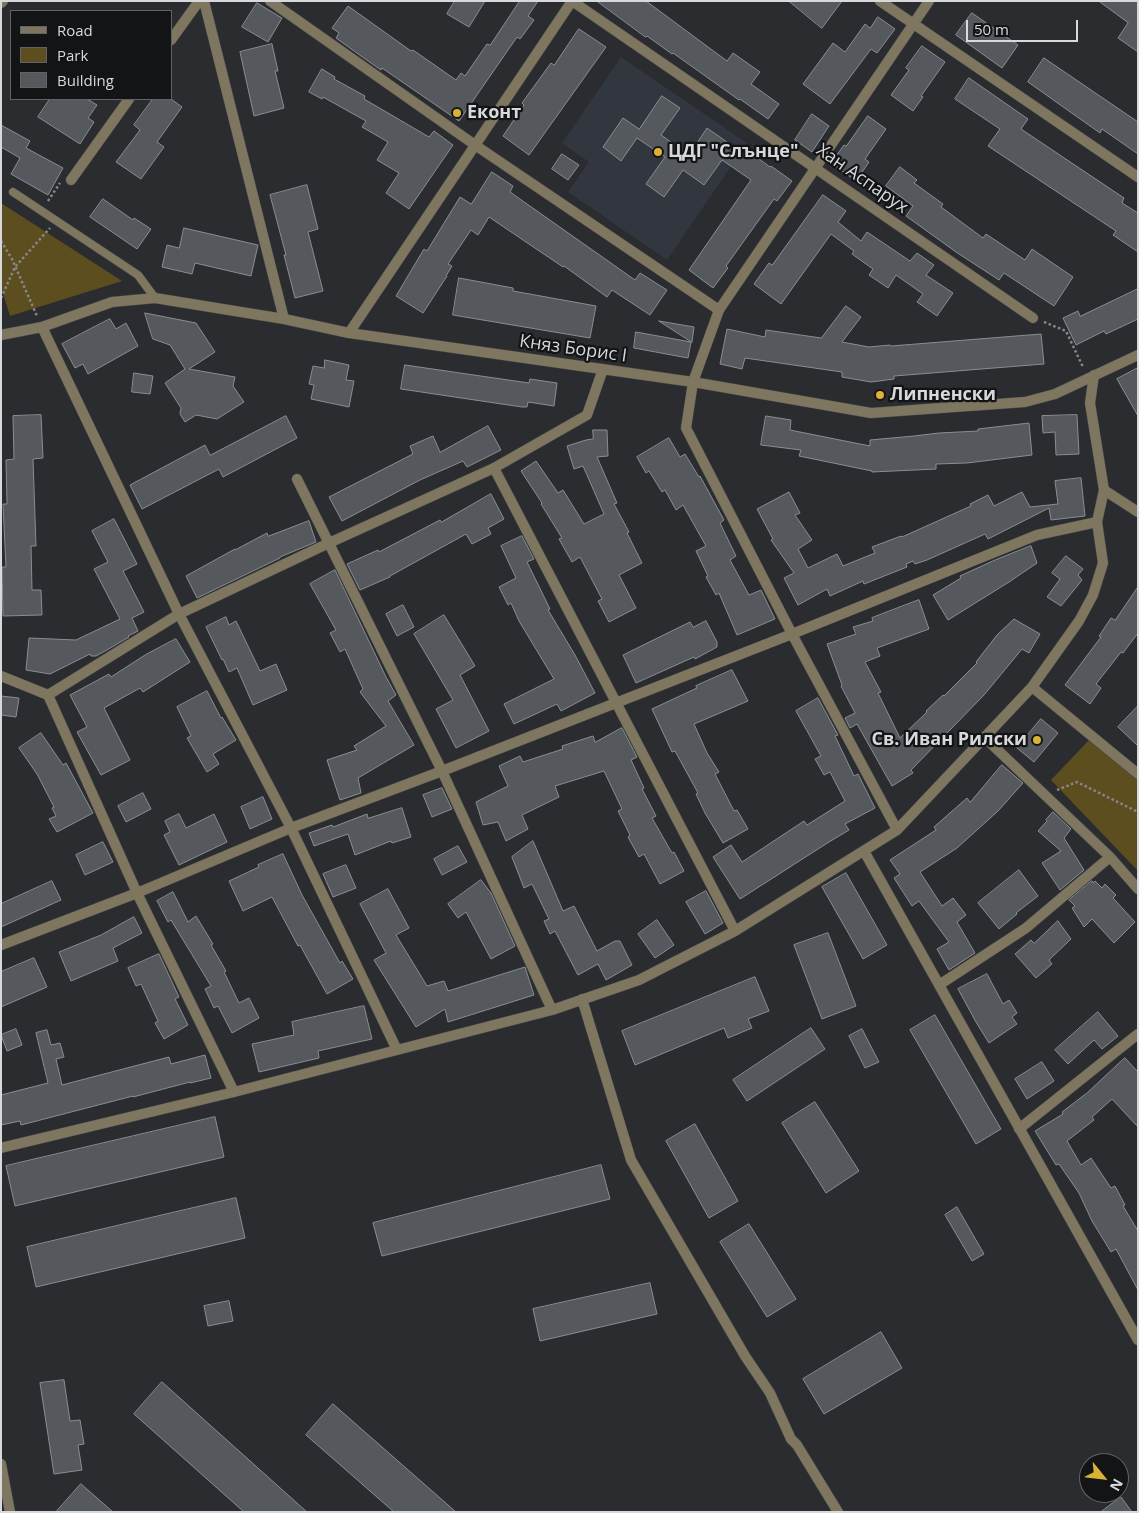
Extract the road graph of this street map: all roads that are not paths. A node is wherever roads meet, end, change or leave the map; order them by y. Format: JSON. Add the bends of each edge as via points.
{"nodes":[{"id":1,"x":199,"y":1,"type":"edge"},
{"id":2,"x":204,"y":1,"type":"edge"},
{"id":3,"x":270,"y":1,"type":"edge"},
{"id":4,"x":572,"y":1,"type":"edge"},
{"id":5,"x":880,"y":1,"type":"edge"},
{"id":6,"x":929,"y":1,"type":"edge"},
{"id":7,"x":913,"y":24,"type":"junction"},
{"id":8,"x":172,"y":39,"type":"edge"},
{"id":9,"x":128,"y":100,"type":"edge"},
{"id":10,"x":475,"y":145,"type":"junction"},
{"id":11,"x":815,"y":167,"type":"junction"},
{"id":12,"x":1138,"y":177,"type":"edge"},
{"id":13,"x":71,"y":180,"type":"road end"},
{"id":14,"x":13,"y":192,"type":"dead end"},
{"id":15,"x":155,"y":298,"type":"junction"},
{"id":16,"x":719,"y":310,"type":"junction"},
{"id":17,"x":1033,"y":318,"type":"road end"},
{"id":18,"x":284,"y":319,"type":"junction"},
{"id":19,"x":42,"y":327,"type":"junction"},
{"id":20,"x":349,"y":333,"type":"junction"},
{"id":21,"x":1,"y":335,"type":"edge"},
{"id":22,"x":1138,"y":355,"type":"edge"},
{"id":23,"x":603,"y":370,"type":"junction"},
{"id":24,"x":1091,"y":376,"type":"junction"},
{"id":25,"x":693,"y":382,"type":"junction"},
{"id":26,"x":494,"y":468,"type":"junction"},
{"id":27,"x":297,"y":479,"type":"dead end"},
{"id":28,"x":1104,"y":490,"type":"junction"},
{"id":29,"x":1138,"y":512,"type":"edge"},
{"id":30,"x":1097,"y":522,"type":"junction"},
{"id":31,"x":329,"y":543,"type":"junction"},
{"id":32,"x":180,"y":614,"type":"junction"},
{"id":33,"x":792,"y":634,"type":"junction"},
{"id":34,"x":1,"y":676,"type":"edge"},
{"id":35,"x":1032,"y":686,"type":"junction"},
{"id":36,"x":48,"y":695,"type":"junction"},
{"id":37,"x":617,"y":702,"type":"junction"},
{"id":38,"x":984,"y":737,"type":"junction"},
{"id":39,"x":442,"y":771,"type":"junction"},
{"id":40,"x":1138,"y":774,"type":"edge"},
{"id":41,"x":291,"y":828,"type":"junction"},
{"id":42,"x":896,"y":830,"type":"junction"},
{"id":43,"x":864,"y":851,"type":"junction"},
{"id":44,"x":1110,"y":857,"type":"junction"},
{"id":45,"x":1138,"y":888,"type":"edge"},
{"id":46,"x":137,"y":893,"type":"junction"},
{"id":47,"x":735,"y":931,"type":"junction"},
{"id":48,"x":1,"y":945,"type":"edge"},
{"id":49,"x":939,"y":985,"type":"junction"},
{"id":50,"x":582,"y":999,"type":"junction"},
{"id":51,"x":552,"y":1010,"type":"junction"},
{"id":52,"x":1137,"y":1037,"type":"edge"},
{"id":53,"x":398,"y":1050,"type":"junction"},
{"id":54,"x":234,"y":1092,"type":"junction"},
{"id":55,"x":1018,"y":1129,"type":"junction"},
{"id":56,"x":1,"y":1148,"type":"edge"},
{"id":57,"x":1138,"y":1340,"type":"edge"},
{"id":58,"x":1,"y":1464,"type":"edge"},
{"id":59,"x":10,"y":1512,"type":"edge"},
{"id":60,"x":838,"y":1512,"type":"edge"}],
"edges":[{"from":1,"to":8,"type":"street"},
{"from":2,"to":18,"type":"street"},
{"from":3,"to":10,"type":"street"},
{"from":4,"to":10,"type":"street"},
{"from":4,"to":11,"type":"street","name":"Хан Аспарух"},
{"from":5,"to":7,"type":"street"},
{"from":6,"to":7,"type":"street"},
{"from":7,"to":11,"type":"street"},
{"from":7,"to":12,"type":"street"},
{"from":9,"to":13,"type":"street"},
{"from":10,"to":16,"type":"street"},
{"from":10,"to":20,"type":"street"},
{"from":11,"to":16,"type":"street"},
{"from":11,"to":17,"type":"street","name":"Хан Аспарух"},
{"from":14,"to":15,"type":"lane","via":[[138,275]]},
{"from":15,"to":18,"type":"street","name":"Княз Борис I"},
{"from":15,"to":19,"type":"street","name":"Княз Борис I","via":[[112,302]]},
{"from":16,"to":25,"type":"street"},
{"from":18,"to":20,"type":"street","name":"Княз Борис I"},
{"from":19,"to":21,"type":"street","name":"Княз Борис I"},
{"from":19,"to":32,"type":"street"},
{"from":20,"to":23,"type":"street","name":"Княз Борис I"},
{"from":22,"to":24,"type":"street","name":"Княз Борис I"},
{"from":23,"to":25,"type":"street","name":"Княз Борис I"},
{"from":23,"to":26,"type":"street","via":[[587,415]]},
{"from":24,"to":25,"type":"street","name":"Княз Борис I","via":[[1055,394],[1025,402],[871,413]]},
{"from":24,"to":28,"type":"street","via":[[1090,403]]},
{"from":25,"to":33,"type":"street","via":[[686,428]]},
{"from":26,"to":31,"type":"street"},
{"from":26,"to":37,"type":"street"},
{"from":27,"to":31,"type":"street"},
{"from":28,"to":29,"type":"street"},
{"from":28,"to":30,"type":"street"},
{"from":30,"to":33,"type":"street","via":[[1037,535]]},
{"from":30,"to":35,"type":"street","via":[[1103,563],[1093,594],[1079,621]]},
{"from":31,"to":32,"type":"street"},
{"from":31,"to":39,"type":"street"},
{"from":32,"to":36,"type":"street"},
{"from":32,"to":41,"type":"street"},
{"from":33,"to":37,"type":"street"},
{"from":33,"to":42,"type":"street"},
{"from":34,"to":36,"type":"street"},
{"from":35,"to":38,"type":"street"},
{"from":35,"to":40,"type":"street"},
{"from":36,"to":46,"type":"street"},
{"from":37,"to":39,"type":"street"},
{"from":37,"to":47,"type":"street"},
{"from":38,"to":42,"type":"street"},
{"from":38,"to":44,"type":"street"},
{"from":39,"to":41,"type":"street"},
{"from":39,"to":51,"type":"street"},
{"from":41,"to":46,"type":"street"},
{"from":41,"to":53,"type":"street"},
{"from":42,"to":43,"type":"street"},
{"from":43,"to":47,"type":"street"},
{"from":43,"to":49,"type":"street"},
{"from":44,"to":45,"type":"street"},
{"from":44,"to":49,"type":"street","via":[[1026,928]]},
{"from":46,"to":48,"type":"street"},
{"from":46,"to":54,"type":"street"},
{"from":47,"to":50,"type":"street","via":[[639,980]]},
{"from":49,"to":55,"type":"street"},
{"from":50,"to":51,"type":"street"},
{"from":50,"to":60,"type":"street","via":[[630,1160],[770,1393],[791,1439]]},
{"from":51,"to":53,"type":"street"},
{"from":52,"to":55,"type":"street"},
{"from":53,"to":54,"type":"street"},
{"from":54,"to":56,"type":"street"},
{"from":55,"to":57,"type":"street"},
{"from":58,"to":59,"type":"street"}]}
